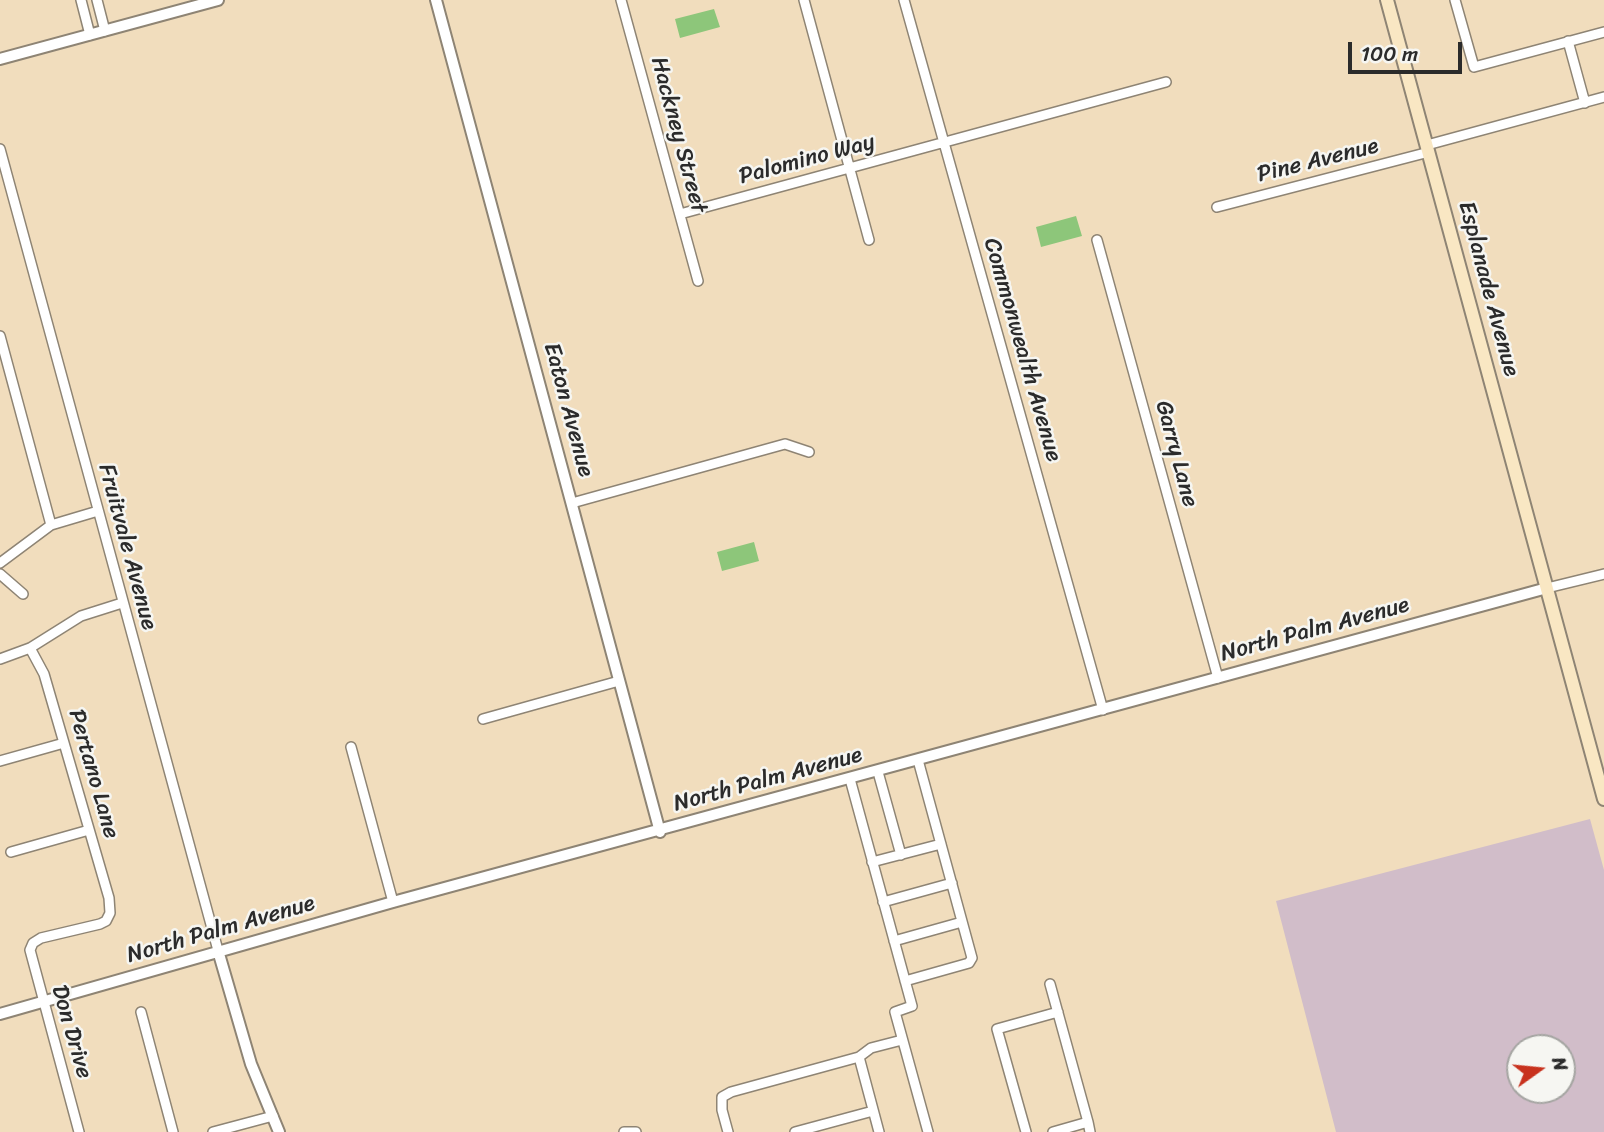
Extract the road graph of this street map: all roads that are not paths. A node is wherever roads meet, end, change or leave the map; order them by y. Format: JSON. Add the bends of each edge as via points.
{"nodes":[{"id":1,"x":96,"y":0,"type":"edge"},
{"id":2,"x":218,"y":0,"type":"edge"},
{"id":3,"x":436,"y":0,"type":"edge"},
{"id":4,"x":621,"y":0,"type":"edge"},
{"id":5,"x":804,"y":0,"type":"edge"},
{"id":6,"x":904,"y":0,"type":"edge"},
{"id":7,"x":1387,"y":0,"type":"edge"},
{"id":8,"x":1455,"y":0,"type":"edge"},
{"id":9,"x":81,"y":2,"type":"edge"},
{"id":10,"x":105,"y":31,"type":"junction"},
{"id":11,"x":1604,"y":32,"type":"edge"},
{"id":12,"x":90,"y":35,"type":"junction"},
{"id":13,"x":1568,"y":41,"type":"junction"},
{"id":14,"x":0,"y":59,"type":"edge"},
{"id":15,"x":1166,"y":82,"type":"dead end"},
{"id":16,"x":1604,"y":97,"type":"edge"},
{"id":17,"x":1585,"y":103,"type":"junction"},
{"id":18,"x":944,"y":143,"type":"junction"},
{"id":19,"x":0,"y":149,"type":"edge"},
{"id":20,"x":1428,"y":149,"type":"junction"},
{"id":21,"x":850,"y":168,"type":"junction"},
{"id":22,"x":1217,"y":207,"type":"dead end"},
{"id":23,"x":680,"y":214,"type":"junction"},
{"id":24,"x":869,"y":240,"type":"dead end"},
{"id":25,"x":1097,"y":240,"type":"dead end"},
{"id":26,"x":698,"y":281,"type":"dead end"},
{"id":27,"x":0,"y":336,"type":"edge"},
{"id":28,"x":809,"y":452,"type":"dead end"},
{"id":29,"x":572,"y":503,"type":"junction"},
{"id":30,"x":98,"y":511,"type":"junction"},
{"id":31,"x":51,"y":525,"type":"junction"},
{"id":32,"x":0,"y":563,"type":"edge"},
{"id":33,"x":0,"y":574,"type":"edge"},
{"id":34,"x":1604,"y":574,"type":"edge"},
{"id":35,"x":1547,"y":588,"type":"junction"},
{"id":36,"x":23,"y":594,"type":"dead end"},
{"id":37,"x":122,"y":603,"type":"junction"},
{"id":38,"x":30,"y":648,"type":"junction"},
{"id":39,"x":0,"y":659,"type":"edge"},
{"id":40,"x":1218,"y":678,"type":"junction"},
{"id":41,"x":620,"y":681,"type":"junction"},
{"id":42,"x":1103,"y":710,"type":"junction"},
{"id":43,"x":483,"y":719,"type":"dead end"},
{"id":44,"x":64,"y":743,"type":"junction"},
{"id":45,"x":351,"y":747,"type":"dead end"},
{"id":46,"x":918,"y":760,"type":"junction"},
{"id":47,"x":0,"y":761,"type":"edge"},
{"id":48,"x":878,"y":772,"type":"junction"},
{"id":49,"x":849,"y":779,"type":"junction"},
{"id":50,"x":1604,"y":795,"type":"edge"},
{"id":51,"x":89,"y":830,"type":"junction"},
{"id":52,"x":660,"y":832,"type":"junction"},
{"id":53,"x":941,"y":844,"type":"junction"},
{"id":54,"x":10,"y":852,"type":"dead end"},
{"id":55,"x":901,"y":855,"type":"junction"},
{"id":56,"x":872,"y":862,"type":"junction"},
{"id":57,"x":952,"y":883,"type":"junction"},
{"id":58,"x":393,"y":902,"type":"junction"},
{"id":59,"x":883,"y":902,"type":"junction"},
{"id":60,"x":962,"y":922,"type":"junction"},
{"id":61,"x":894,"y":941,"type":"junction"},
{"id":62,"x":33,"y":943,"type":"joint"},
{"id":63,"x":219,"y":954,"type":"junction"},
{"id":64,"x":905,"y":981,"type":"junction"},
{"id":65,"x":1050,"y":984,"type":"dead end"},
{"id":66,"x":43,"y":1002,"type":"junction"},
{"id":67,"x":141,"y":1012,"type":"dead end"},
{"id":68,"x":1058,"y":1012,"type":"junction"},
{"id":69,"x":0,"y":1014,"type":"edge"},
{"id":70,"x":902,"y":1040,"type":"junction"},
{"id":71,"x":859,"y":1057,"type":"junction"},
{"id":72,"x":873,"y":1111,"type":"junction"},
{"id":73,"x":273,"y":1116,"type":"junction"},
{"id":74,"x":1089,"y":1127,"type":"edge"},
{"id":75,"x":79,"y":1132,"type":"edge"},
{"id":76,"x":173,"y":1132,"type":"edge"},
{"id":77,"x":213,"y":1132,"type":"edge"},
{"id":78,"x":279,"y":1132,"type":"edge"},
{"id":79,"x":624,"y":1132,"type":"edge"},
{"id":80,"x":636,"y":1132,"type":"edge"},
{"id":81,"x":728,"y":1132,"type":"edge"},
{"id":82,"x":795,"y":1132,"type":"edge"},
{"id":83,"x":879,"y":1132,"type":"edge"},
{"id":84,"x":928,"y":1132,"type":"edge"},
{"id":85,"x":1026,"y":1132,"type":"edge"},
{"id":86,"x":1053,"y":1132,"type":"edge"}],
"edges":[{"from":1,"to":9,"type":"street"},
{"from":1,"to":10,"type":"street"},
{"from":2,"to":10,"type":"street"},
{"from":3,"to":29,"type":"street","name":"Eaton Avenue"},
{"from":4,"to":23,"type":"street","name":"Hackney Street"},
{"from":5,"to":21,"type":"street"},
{"from":6,"to":18,"type":"street","name":"Commonwealth Avenue"},
{"from":7,"to":20,"type":"main road","name":"Esplanade Avenue"},
{"from":8,"to":13,"type":"street","via":[[1474,67]]},
{"from":9,"to":12,"type":"street"},
{"from":10,"to":12,"type":"street"},
{"from":11,"to":13,"type":"street"},
{"from":12,"to":14,"type":"street"},
{"from":13,"to":17,"type":"street"},
{"from":15,"to":18,"type":"street","name":"Palomino Way"},
{"from":16,"to":17,"type":"street","name":"Pine Avenue"},
{"from":17,"to":20,"type":"street","name":"Pine Avenue"},
{"from":18,"to":21,"type":"street","name":"Palomino Way"},
{"from":18,"to":42,"type":"street","name":"Commonwealth Avenue"},
{"from":19,"to":30,"type":"street","name":"Fruitvale Avenue"},
{"from":20,"to":22,"type":"street","name":"Pine Avenue"},
{"from":20,"to":35,"type":"main road","name":"Esplanade Avenue"},
{"from":21,"to":23,"type":"street","name":"Palomino Way"},
{"from":21,"to":24,"type":"street"},
{"from":23,"to":26,"type":"street","name":"Hackney Street"},
{"from":25,"to":40,"type":"street","name":"Garry Lane"},
{"from":27,"to":31,"type":"street"},
{"from":28,"to":29,"type":"street","via":[[785,444]]},
{"from":29,"to":41,"type":"street","name":"Eaton Avenue"},
{"from":30,"to":31,"type":"street"},
{"from":30,"to":37,"type":"street","name":"Fruitvale Avenue"},
{"from":31,"to":32,"type":"street"},
{"from":33,"to":36,"type":"street"},
{"from":34,"to":35,"type":"street"},
{"from":35,"to":40,"type":"street","name":"North Palm Avenue"},
{"from":35,"to":50,"type":"main road","name":"Esplanade Avenue"},
{"from":37,"to":38,"type":"street","via":[[81,616]]},
{"from":37,"to":63,"type":"street","name":"Fruitvale Avenue"},
{"from":38,"to":39,"type":"street"},
{"from":38,"to":44,"type":"street","name":"Pertano Lane","via":[[44,674]]},
{"from":40,"to":42,"type":"street","name":"North Palm Avenue"},
{"from":41,"to":43,"type":"street"},
{"from":41,"to":52,"type":"street","name":"Eaton Avenue"},
{"from":42,"to":46,"type":"street","name":"North Palm Avenue"},
{"from":44,"to":47,"type":"street"},
{"from":44,"to":51,"type":"street","name":"Pertano Lane"},
{"from":45,"to":58,"type":"street"},
{"from":46,"to":48,"type":"street","name":"North Palm Avenue"},
{"from":46,"to":53,"type":"street"},
{"from":48,"to":49,"type":"street","name":"North Palm Avenue"},
{"from":48,"to":55,"type":"street"},
{"from":49,"to":52,"type":"street","name":"North Palm Avenue"},
{"from":49,"to":56,"type":"street"},
{"from":51,"to":54,"type":"street"},
{"from":51,"to":62,"type":"street","name":"Pertano Lane","via":[[110,913],[100,924]]},
{"from":52,"to":58,"type":"street","name":"North Palm Avenue"},
{"from":53,"to":55,"type":"street"},
{"from":53,"to":57,"type":"street"},
{"from":55,"to":56,"type":"street"},
{"from":56,"to":59,"type":"street"},
{"from":57,"to":59,"type":"street"},
{"from":57,"to":60,"type":"street"},
{"from":58,"to":63,"type":"street","name":"North Palm Avenue"},
{"from":59,"to":61,"type":"street"},
{"from":60,"to":61,"type":"street"},
{"from":60,"to":64,"type":"street","via":[[972,958],[969,962]]},
{"from":61,"to":64,"type":"street"},
{"from":62,"to":66,"type":"street","name":"Don Drive","via":[[31,959]]},
{"from":63,"to":66,"type":"street","name":"North Palm Avenue"},
{"from":63,"to":73,"type":"street","via":[[251,1063]]},
{"from":64,"to":70,"type":"street","via":[[912,1006],[895,1012]]},
{"from":65,"to":68,"type":"street"},
{"from":66,"to":69,"type":"street","name":"North Palm Avenue"},
{"from":66,"to":75,"type":"street","name":"Don Drive"},
{"from":67,"to":76,"type":"street"},
{"from":68,"to":74,"type":"street"},
{"from":68,"to":85,"type":"street","via":[[997,1028]]},
{"from":70,"to":71,"type":"street","via":[[871,1048]]},
{"from":70,"to":84,"type":"street"},
{"from":71,"to":72,"type":"street"},
{"from":71,"to":81,"type":"street","via":[[722,1097]]},
{"from":72,"to":82,"type":"street"},
{"from":72,"to":83,"type":"street"},
{"from":73,"to":77,"type":"street"},
{"from":73,"to":78,"type":"street"},
{"from":74,"to":86,"type":"street"},
{"from":79,"to":80,"type":"street"}]}
